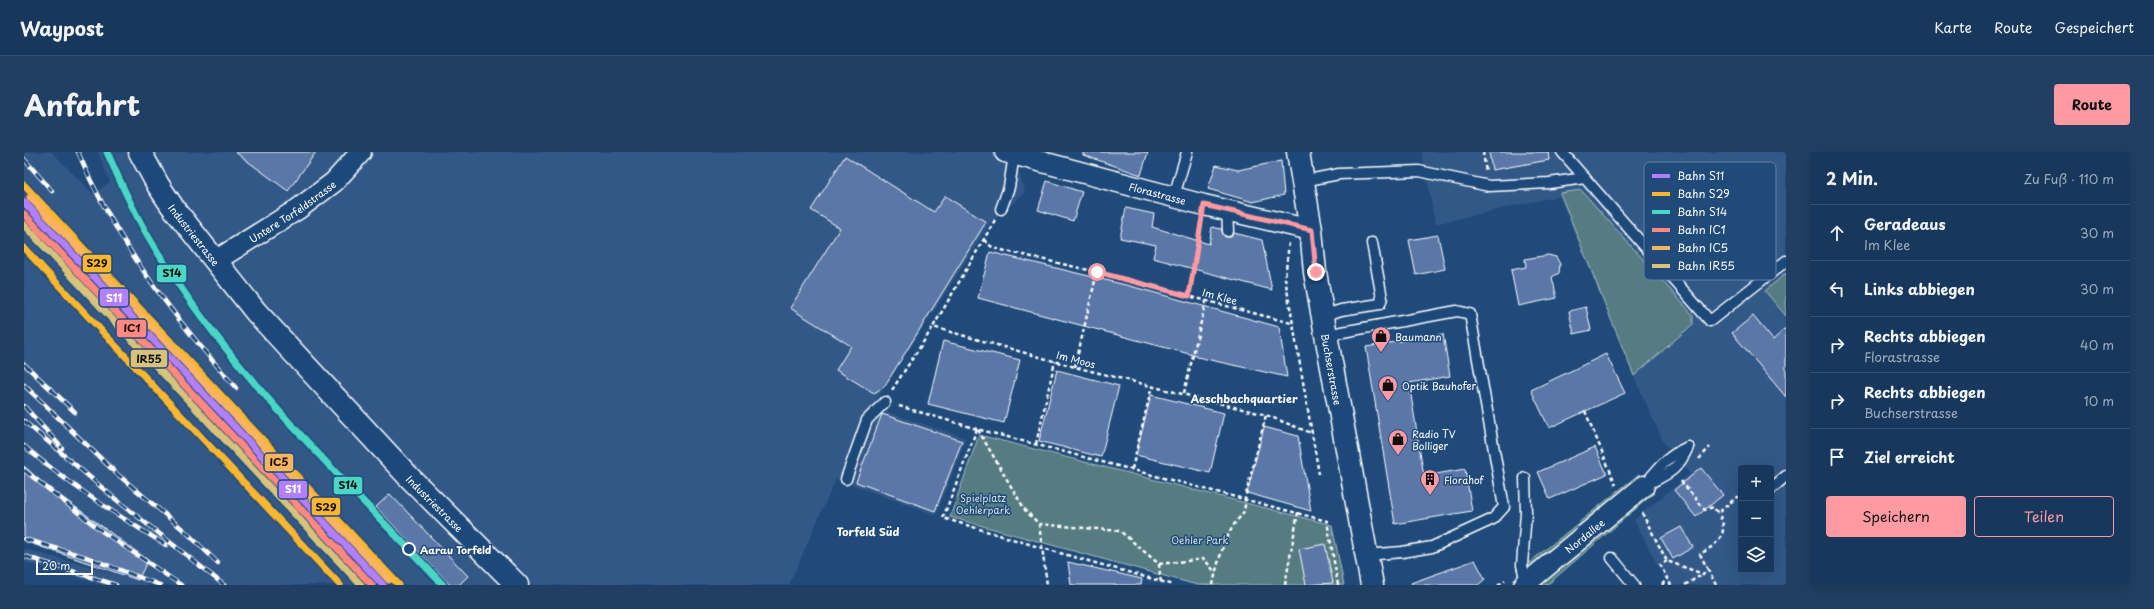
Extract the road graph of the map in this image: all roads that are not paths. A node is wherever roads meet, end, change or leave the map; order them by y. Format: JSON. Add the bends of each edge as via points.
{"nodes":[{"id":1,"x":140,"y":152,"type":"edge"},
{"id":2,"x":361,"y":152,"type":"edge"},
{"id":3,"x":1188,"y":152,"type":"edge"},
{"id":4,"x":1298,"y":152,"type":"edge"},
{"id":5,"x":1562,"y":152,"type":"edge"},
{"id":6,"x":1010,"y":154,"type":"edge"},
{"id":7,"x":1585,"y":178,"type":"junction"},
{"id":8,"x":1303,"y":181,"type":"junction"},
{"id":9,"x":1174,"y":196,"type":"junction"},
{"id":10,"x":1001,"y":209,"type":"road end"},
{"id":11,"x":1227,"y":210,"type":"junction"},
{"id":12,"x":1302,"y":228,"type":"junction"},
{"id":13,"x":1228,"y":231,"type":"dead end"},
{"id":14,"x":1372,"y":243,"type":"dead end"},
{"id":15,"x":1644,"y":245,"type":"edge"},
{"id":16,"x":1786,"y":261,"type":"edge"},
{"id":17,"x":215,"y":262,"type":"junction"},
{"id":18,"x":1776,"y":269,"type":"edge"},
{"id":19,"x":1674,"y":280,"type":"edge"},
{"id":20,"x":1762,"y":280,"type":"edge"},
{"id":21,"x":1324,"y":326,"type":"junction"},
{"id":22,"x":884,"y":402,"type":"road end"},
{"id":23,"x":1786,"y":476,"type":"edge"},
{"id":24,"x":1524,"y":478,"type":"dead end"},
{"id":25,"x":846,"y":479,"type":"dead end"},
{"id":26,"x":1774,"y":486,"type":"edge"},
{"id":27,"x":1634,"y":494,"type":"road end"},
{"id":28,"x":1366,"y":554,"type":"junction"},
{"id":29,"x":1612,"y":558,"type":"dead end"},
{"id":30,"x":1525,"y":584,"type":"edge"},
{"id":31,"x":517,"y":585,"type":"edge"},
{"id":32,"x":1372,"y":585,"type":"edge"},
{"id":33,"x":1634,"y":585,"type":"edge"}],
"edges":[{"from":1,"to":17,"type":"main road","name":"Industriestrasse","via":[[172,206]]},
{"from":2,"to":17,"type":"street","name":"Untere Torfeldstrasse","via":[[334,182],[298,209]]},
{"from":3,"to":9,"type":"lane"},
{"from":4,"to":8,"type":"main road","name":"Buchserstrasse"},
{"from":5,"to":7,"type":"lane"},
{"from":6,"to":9,"type":"street","name":"Florastrasse"},
{"from":6,"to":10,"type":"lane","via":[[1009,187]]},
{"from":7,"to":8,"type":"lane","via":[[1549,183],[1488,186],[1419,171],[1339,174]]},
{"from":7,"to":15,"type":"lane"},
{"from":8,"to":12,"type":"main road","name":"Buchserstrasse"},
{"from":9,"to":11,"type":"street","name":"Florastrasse"},
{"from":11,"to":12,"type":"street","name":"Florastrasse"},
{"from":11,"to":13,"type":"lane"},
{"from":12,"to":21,"type":"main road","name":"Buchserstrasse","via":[[1316,272]]},
{"from":14,"to":21,"type":"lane","via":[[1382,298],[1380,304],[1341,310]]},
{"from":16,"to":18,"type":"lane"},
{"from":17,"to":31,"type":"main road","name":"Industriestrasse","via":[[256,312],[409,477]]},
{"from":19,"to":20,"type":"lane","via":[[1710,321]]},
{"from":21,"to":28,"type":"main road","name":"Buchserstrasse"},
{"from":21,"to":28,"type":"lane","via":[[1456,311],[1470,314],[1487,403],[1504,507],[1493,519],[1432,547]]},
{"from":22,"to":25,"type":"lane","via":[[867,420]]},
{"from":23,"to":26,"type":"lane"},
{"from":24,"to":30,"type":"lane","via":[[1526,513],[1522,565]]},
{"from":27,"to":30,"type":"street","name":"Nordallee"},
{"from":28,"to":32,"type":"main road","name":"Buchserstrasse"},
{"from":29,"to":33,"type":"lane"}]}
